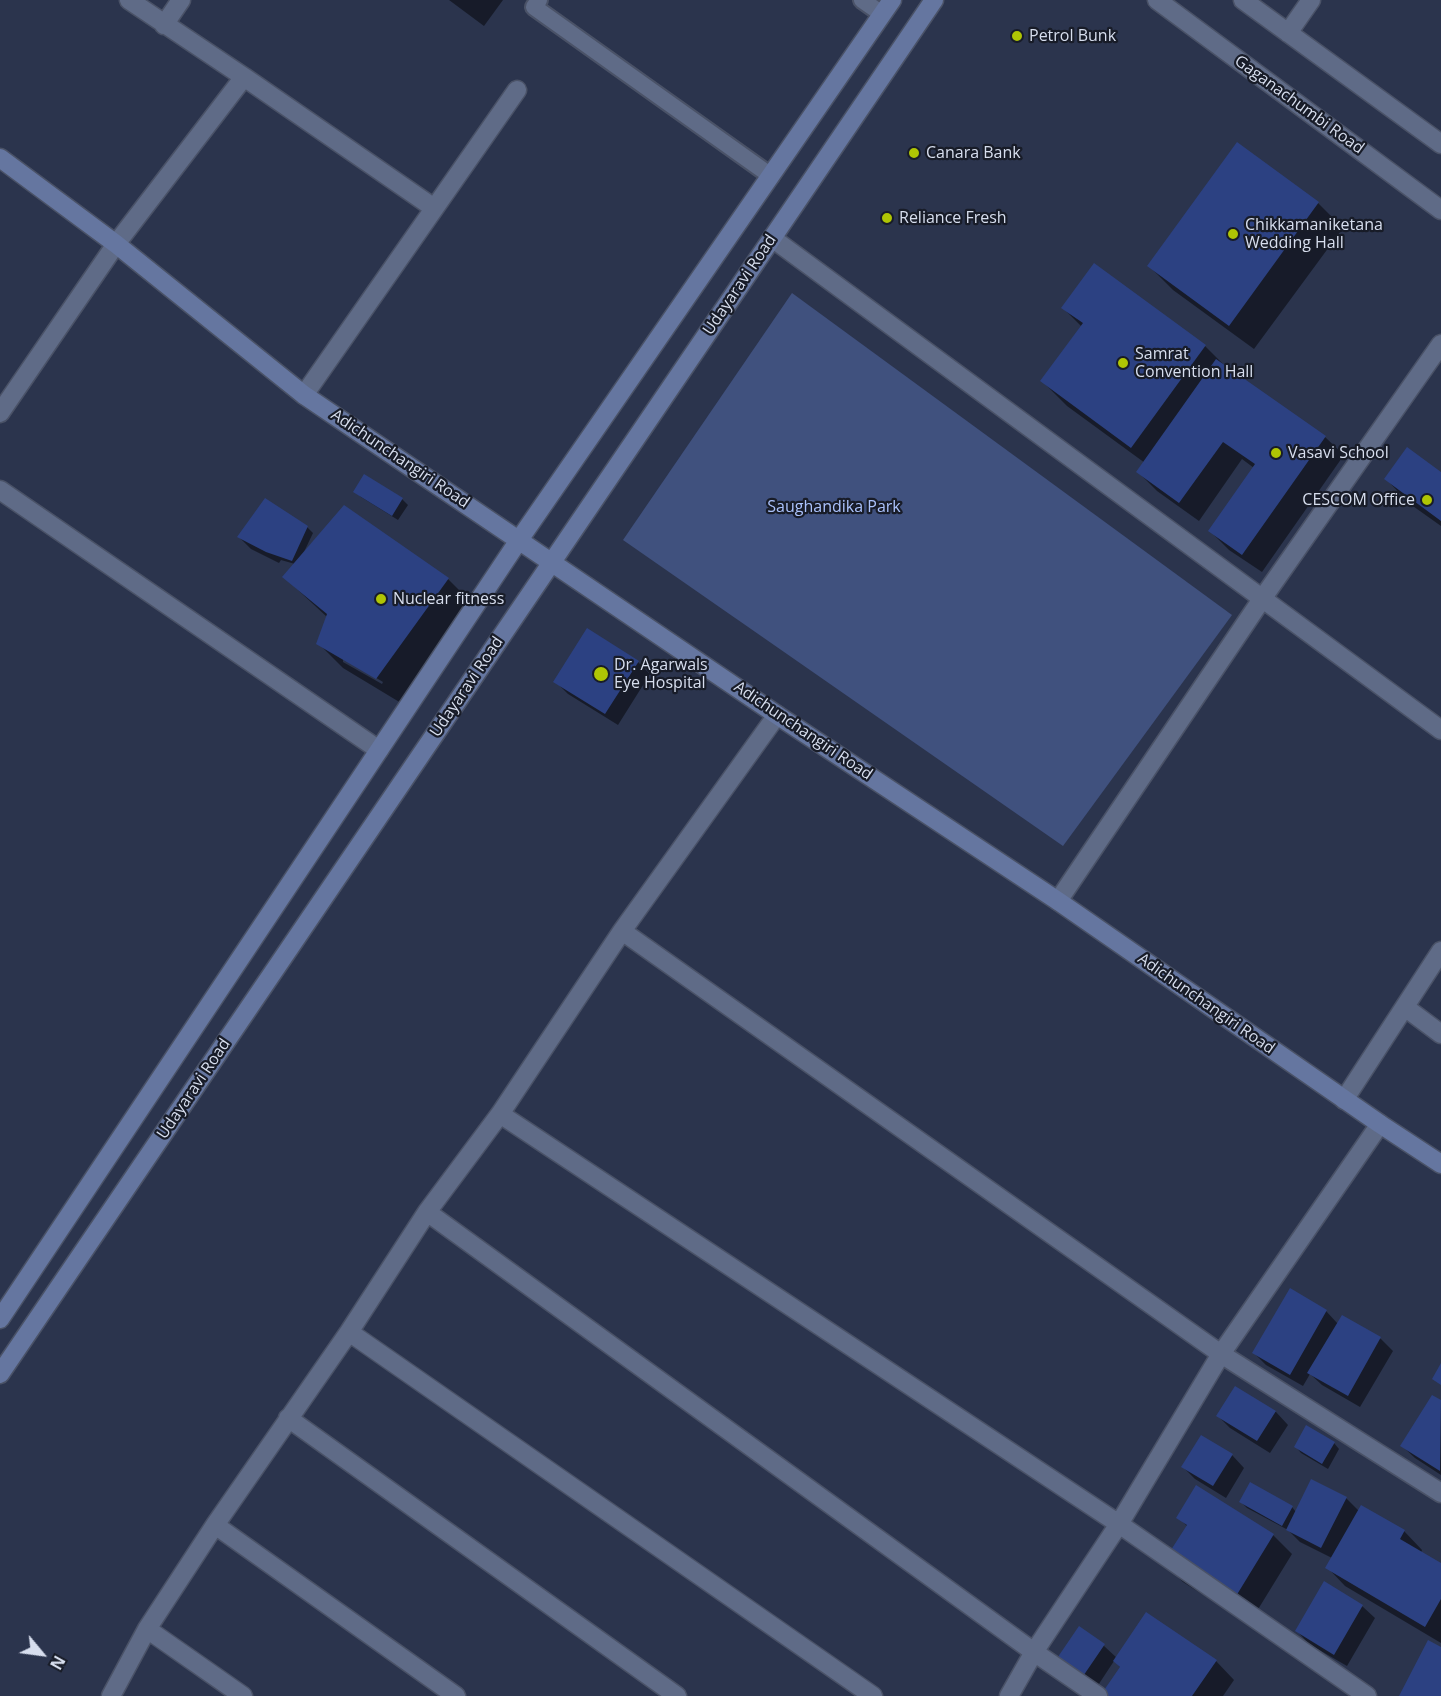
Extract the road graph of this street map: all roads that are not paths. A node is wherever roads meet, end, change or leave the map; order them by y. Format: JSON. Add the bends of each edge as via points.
{"nodes":[{"id":1,"x":129,"y":0,"type":"edge"},
{"id":2,"x":181,"y":0,"type":"edge"},
{"id":3,"x":539,"y":0,"type":"edge"},
{"id":4,"x":862,"y":0,"type":"edge"},
{"id":5,"x":934,"y":0,"type":"edge"},
{"id":6,"x":1156,"y":0,"type":"edge"},
{"id":7,"x":1243,"y":0,"type":"edge"},
{"id":8,"x":1311,"y":0,"type":"edge"},
{"id":9,"x":887,"y":7,"type":"edge"},
{"id":10,"x":164,"y":25,"type":"junction"},
{"id":11,"x":1288,"y":33,"type":"junction"},
{"id":12,"x":244,"y":77,"type":"junction"},
{"id":13,"x":517,"y":90,"type":"dead end"},
{"id":14,"x":1441,"y":144,"type":"edge"},
{"id":15,"x":0,"y":158,"type":"edge"},
{"id":16,"x":771,"y":176,"type":"junction"},
{"id":17,"x":434,"y":208,"type":"junction"},
{"id":18,"x":1441,"y":210,"type":"edge"},
{"id":19,"x":772,"y":238,"type":"junction"},
{"id":20,"x":116,"y":244,"type":"junction"},
{"id":21,"x":1441,"y":344,"type":"edge"},
{"id":22,"x":304,"y":395,"type":"junction"},
{"id":23,"x":0,"y":413,"type":"edge"},
{"id":24,"x":0,"y":490,"type":"edge"},
{"id":25,"x":519,"y":540,"type":"junction"},
{"id":26,"x":552,"y":561,"type":"junction"},
{"id":27,"x":1262,"y":599,"type":"junction"},
{"id":28,"x":777,"y":715,"type":"junction"},
{"id":29,"x":1441,"y":730,"type":"edge"},
{"id":30,"x":379,"y":750,"type":"junction"},
{"id":31,"x":1058,"y":902,"type":"junction"},
{"id":32,"x":622,"y":931,"type":"junction"},
{"id":33,"x":1441,"y":951,"type":"edge"},
{"id":34,"x":1406,"y":1008,"type":"junction"},
{"id":35,"x":1441,"y":1034,"type":"edge"},
{"id":36,"x":1344,"y":1100,"type":"junction"},
{"id":37,"x":500,"y":1114,"type":"junction"},
{"id":38,"x":1380,"y":1124,"type":"junction"},
{"id":39,"x":1441,"y":1164,"type":"edge"},
{"id":40,"x":427,"y":1212,"type":"junction"},
{"id":41,"x":0,"y":1319,"type":"edge"},
{"id":42,"x":349,"y":1332,"type":"junction"},
{"id":43,"x":1221,"y":1354,"type":"junction"},
{"id":44,"x":0,"y":1374,"type":"edge"},
{"id":45,"x":288,"y":1418,"type":"junction"},
{"id":46,"x":1441,"y":1493,"type":"edge"},
{"id":47,"x":1119,"y":1524,"type":"junction"},
{"id":48,"x":215,"y":1525,"type":"junction"},
{"id":49,"x":147,"y":1629,"type":"junction"},
{"id":50,"x":1034,"y":1652,"type":"junction"},
{"id":51,"x":111,"y":1696,"type":"edge"},
{"id":52,"x":243,"y":1696,"type":"edge"},
{"id":53,"x":456,"y":1696,"type":"edge"},
{"id":54,"x":677,"y":1696,"type":"edge"},
{"id":55,"x":873,"y":1696,"type":"edge"},
{"id":56,"x":1009,"y":1696,"type":"edge"},
{"id":57,"x":1098,"y":1696,"type":"edge"},
{"id":58,"x":1367,"y":1696,"type":"edge"}],
"edges":[{"from":1,"to":10,"type":"street"},
{"from":2,"to":10,"type":"street"},
{"from":3,"to":16,"type":"lane","via":[[534,7]]},
{"from":4,"to":9,"type":"lane"},
{"from":5,"to":19,"type":"street","name":"Udayaravi Road"},
{"from":6,"to":18,"type":"street","name":"Gaganachumbi Road"},
{"from":7,"to":11,"type":"street"},
{"from":8,"to":11,"type":"street"},
{"from":9,"to":16,"type":"street"},
{"from":10,"to":12,"type":"street"},
{"from":11,"to":14,"type":"street"},
{"from":12,"to":17,"type":"street"},
{"from":12,"to":20,"type":"street"},
{"from":13,"to":17,"type":"street"},
{"from":15,"to":20,"type":"street","name":"Adichunchangiri Road"},
{"from":16,"to":25,"type":"street"},
{"from":17,"to":22,"type":"street"},
{"from":19,"to":26,"type":"street","name":"Udayaravi Road"},
{"from":19,"to":27,"type":"street"},
{"from":20,"to":22,"type":"street","name":"Adichunchangiri Road"},
{"from":20,"to":23,"type":"street"},
{"from":21,"to":27,"type":"street"},
{"from":22,"to":25,"type":"street","name":"Adichunchangiri Road"},
{"from":24,"to":30,"type":"street"},
{"from":25,"to":26,"type":"street","name":"Adichunchangiri Road"},
{"from":25,"to":30,"type":"street"},
{"from":26,"to":28,"type":"street","name":"Adichunchangiri Road"},
{"from":26,"to":44,"type":"street","name":"Udayaravi Road"},
{"from":27,"to":29,"type":"street"},
{"from":27,"to":31,"type":"street"},
{"from":28,"to":31,"type":"street","name":"Adichunchangiri Road"},
{"from":28,"to":32,"type":"street"},
{"from":30,"to":41,"type":"street"},
{"from":31,"to":36,"type":"street","name":"Adichunchangiri Road"},
{"from":32,"to":37,"type":"street"},
{"from":32,"to":43,"type":"street"},
{"from":33,"to":34,"type":"street"},
{"from":34,"to":35,"type":"street"},
{"from":34,"to":36,"type":"street"},
{"from":36,"to":38,"type":"street","name":"Adichunchangiri Road"},
{"from":37,"to":40,"type":"street"},
{"from":37,"to":47,"type":"street"},
{"from":38,"to":39,"type":"street","name":"Adichunchangiri Road"},
{"from":38,"to":43,"type":"street"},
{"from":40,"to":42,"type":"street"},
{"from":40,"to":50,"type":"street"},
{"from":42,"to":45,"type":"street"},
{"from":42,"to":55,"type":"street"},
{"from":43,"to":46,"type":"street"},
{"from":43,"to":47,"type":"street"},
{"from":45,"to":48,"type":"street"},
{"from":45,"to":54,"type":"street"},
{"from":47,"to":50,"type":"street"},
{"from":47,"to":58,"type":"street"},
{"from":48,"to":49,"type":"street"},
{"from":48,"to":53,"type":"street"},
{"from":49,"to":51,"type":"street"},
{"from":49,"to":52,"type":"street"},
{"from":50,"to":56,"type":"street"},
{"from":50,"to":57,"type":"street"}]}
